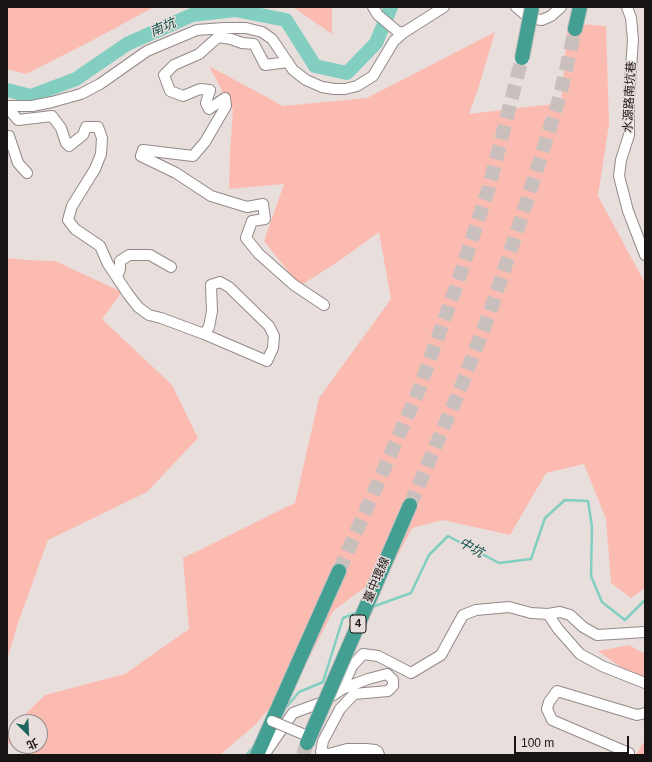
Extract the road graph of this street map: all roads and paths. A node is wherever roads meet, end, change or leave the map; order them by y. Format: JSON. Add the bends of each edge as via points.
{"nodes":[{"id":1,"x":444,"y":7,"type":"edge"},
{"id":2,"x":516,"y":7,"type":"edge"},
{"id":3,"x":532,"y":7,"type":"edge"},
{"id":4,"x":561,"y":7,"type":"edge"},
{"id":5,"x":580,"y":7,"type":"edge"},
{"id":6,"x":627,"y":7,"type":"edge"},
{"id":7,"x":376,"y":11,"type":"edge"},
{"id":8,"x":575,"y":29,"type":"tunnel mouth"},
{"id":9,"x":400,"y":32,"type":"junction"},
{"id":10,"x":522,"y":58,"type":"tunnel mouth"},
{"id":11,"x":288,"y":62,"type":"junction"},
{"id":12,"x":7,"y":106,"type":"edge"},
{"id":13,"x":7,"y":136,"type":"edge"},
{"id":14,"x":27,"y":173,"type":"dead end"},
{"id":15,"x":645,"y":255,"type":"edge"},
{"id":16,"x":171,"y":267,"type":"dead end"},
{"id":17,"x":117,"y":277,"type":"junction"},
{"id":18,"x":324,"y":305,"type":"dead end"},
{"id":19,"x":204,"y":334,"type":"junction"},
{"id":20,"x":410,"y":505,"type":"tunnel mouth"},
{"id":21,"x":339,"y":571,"type":"tunnel mouth"},
{"id":22,"x":548,"y":614,"type":"junction"},
{"id":23,"x":645,"y":632,"type":"edge"},
{"id":24,"x":645,"y":683,"type":"edge"},
{"id":25,"x":342,"y":689,"type":"junction"},
{"id":26,"x":645,"y":713,"type":"edge"},
{"id":27,"x":272,"y":721,"type":"junction"},
{"id":28,"x":309,"y":740,"type":"joint"},
{"id":29,"x":629,"y":753,"type":"dead end"},
{"id":30,"x":257,"y":755,"type":"edge"},
{"id":31,"x":264,"y":755,"type":"edge"},
{"id":32,"x":379,"y":755,"type":"edge"}],
"edges":[{"from":1,"to":9,"type":"street"},
{"from":2,"to":4,"type":"street","via":[[529,18],[542,20]]},
{"from":3,"to":10,"type":"highway","bridge":true},
{"from":5,"to":8,"type":"highway"},
{"from":6,"to":15,"type":"street","name":"水源路南坑巷","via":[[633,40],[629,135],[619,176],[628,211]]},
{"from":7,"to":9,"type":"street"},
{"from":9,"to":11,"type":"street","via":[[373,76],[357,86],[334,90],[322,87],[306,80],[293,70]]},
{"from":11,"to":12,"type":"street","via":[[272,39],[262,32],[246,28],[197,30],[148,51],[81,94],[32,106]]},
{"from":11,"to":18,"type":"street","via":[[265,65],[254,44],[218,37],[199,54],[174,65],[164,75],[170,90],[184,96],[200,89],[210,90],[206,103],[209,108],[224,98],[226,106],[205,142],[193,156],[143,150],[141,156],[176,173],[211,196],[247,207],[263,204],[265,219],[252,221],[246,238],[259,254],[294,285]]},
{"from":12,"to":17,"type":"street","via":[[18,120],[52,116],[69,146],[83,135],[86,127],[98,126],[102,138],[101,154],[95,170],[72,206],[68,220],[75,229],[100,246]]},
{"from":13,"to":14,"type":"street","via":[[18,163]]},
{"from":16,"to":17,"type":"street","via":[[150,255],[129,255],[120,261]]},
{"from":17,"to":19,"type":"street","via":[[138,307],[149,315]]},
{"from":19,"to":19,"type":"street","via":[[267,361],[273,348],[274,336],[269,326],[229,287],[220,282],[212,285],[212,311],[209,327]]},
{"from":20,"to":28,"type":"highway","name":"臺中環線","number":"4","bridge":true},
{"from":21,"to":27,"type":"highway"},
{"from":22,"to":23,"type":"street","via":[[560,612],[570,615],[597,635]]},
{"from":22,"to":24,"type":"street","via":[[580,654]]},
{"from":22,"to":25,"type":"street","via":[[531,613],[509,607],[476,610],[464,615],[441,655],[411,673],[378,656],[363,654],[352,666]]},
{"from":25,"to":31,"type":"street","via":[[323,702],[293,713]]},
{"from":25,"to":32,"type":"street","via":[[387,674],[393,680],[393,686],[388,691],[354,694],[340,709],[323,741],[321,752],[329,754],[347,749],[366,749],[375,750]]},
{"from":26,"to":29,"type":"street","via":[[637,715],[557,690],[549,702],[547,709],[552,720]]},
{"from":27,"to":28,"type":"street","bridge":true},
{"from":27,"to":30,"type":"highway"}]}
